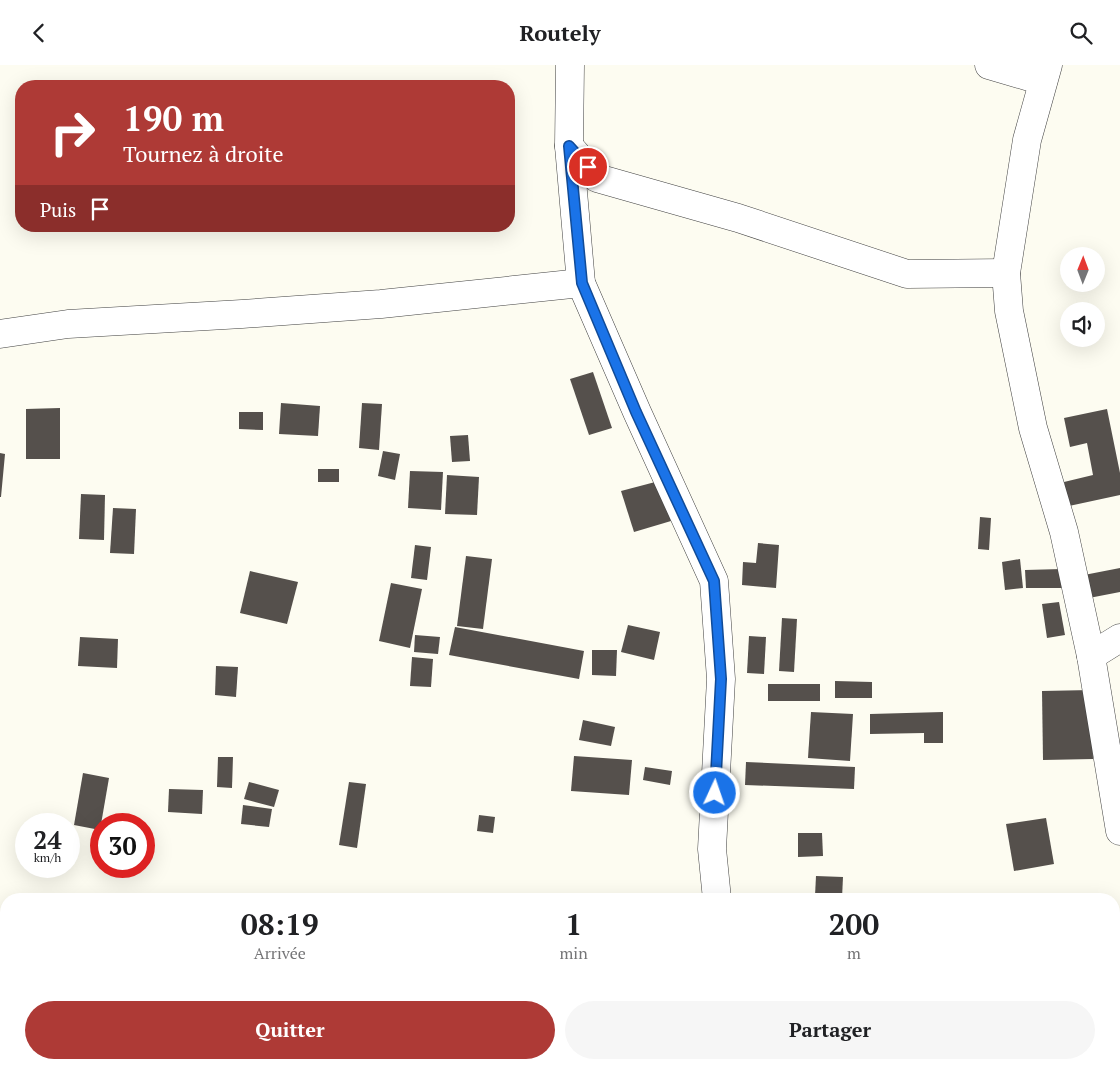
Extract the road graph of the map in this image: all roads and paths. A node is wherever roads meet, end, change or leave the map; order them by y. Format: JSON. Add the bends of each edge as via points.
{"nodes":[{"id":1,"x":570,"y":65,"type":"edge"},
{"id":2,"x":989,"y":65,"type":"edge"},
{"id":3,"x":1046,"y":73,"type":"edge"},
{"id":4,"x":569,"y":146,"type":"junction"},
{"id":5,"x":1006,"y":273,"type":"junction"},
{"id":6,"x":582,"y":283,"type":"junction"},
{"id":7,"x":0,"y":334,"type":"edge"},
{"id":8,"x":1120,"y":638,"type":"edge"},
{"id":9,"x":1091,"y":656,"type":"junction"},
{"id":10,"x":1120,"y":831,"type":"edge"},
{"id":11,"x":716,"y":893,"type":"edge"}],
"edges":[{"from":1,"to":4,"type":"street"},
{"from":2,"to":3,"type":"street"},
{"from":3,"to":5,"type":"street","via":[[1027,140]]},
{"from":4,"to":5,"type":"street","via":[[597,178],[738,218],[907,274]]},
{"from":4,"to":6,"type":"street"},
{"from":5,"to":9,"type":"street","via":[[1009,311],[1034,428],[1064,532]]},
{"from":6,"to":7,"type":"street","via":[[381,303],[68,324]]},
{"from":6,"to":11,"type":"street","via":[[636,412],[714,581],[721,679],[712,849]]},
{"from":8,"to":9,"type":"street"},
{"from":9,"to":10,"type":"street"}]}
